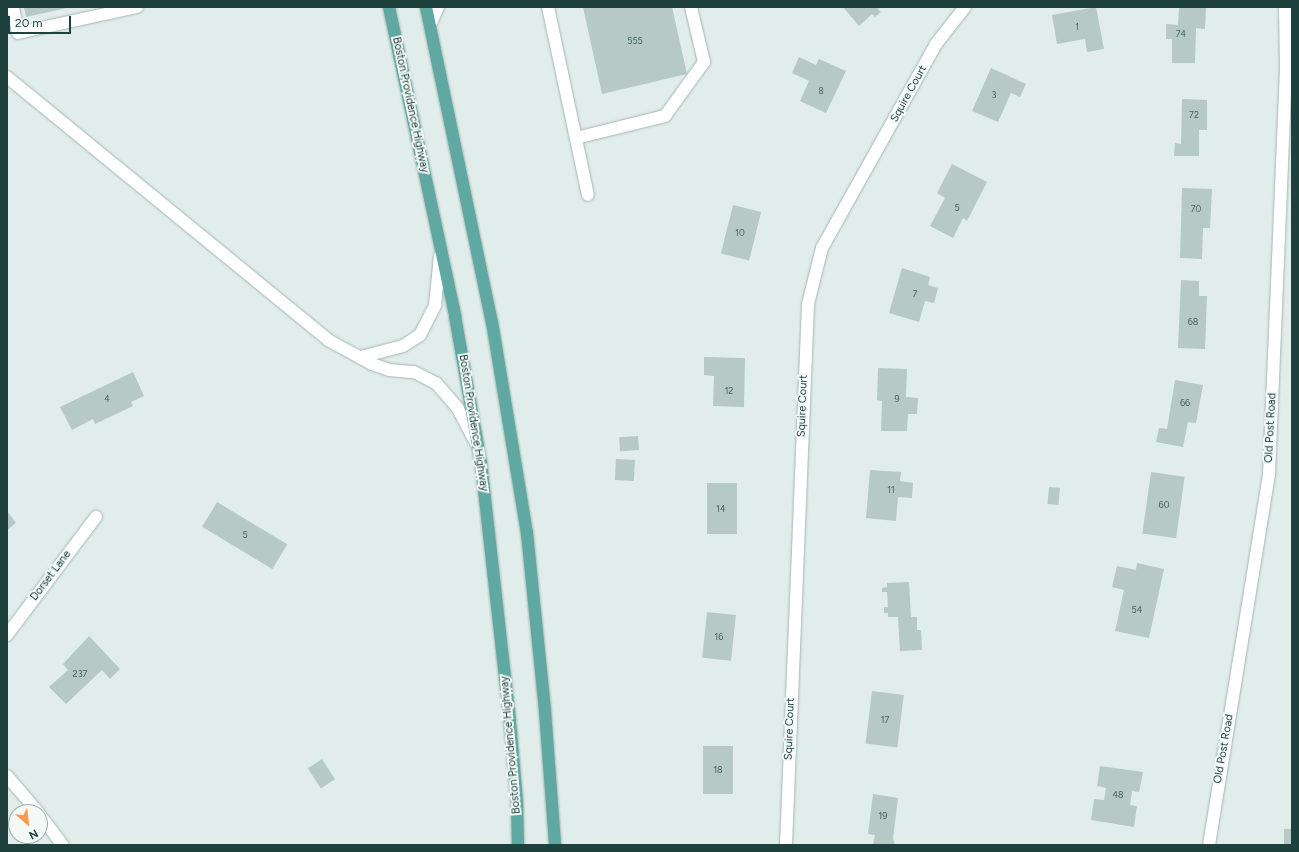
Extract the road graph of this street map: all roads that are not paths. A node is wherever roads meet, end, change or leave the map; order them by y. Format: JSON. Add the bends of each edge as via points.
{"nodes":[{"id":1,"x":12,"y":7,"type":"edge"},
{"id":2,"x":137,"y":7,"type":"edge"},
{"id":3,"x":389,"y":7,"type":"edge"},
{"id":4,"x":426,"y":7,"type":"edge"},
{"id":5,"x":438,"y":7,"type":"edge"},
{"id":6,"x":548,"y":7,"type":"edge"},
{"id":7,"x":691,"y":7,"type":"edge"},
{"id":8,"x":965,"y":7,"type":"edge"},
{"id":9,"x":1285,"y":7,"type":"edge"},
{"id":10,"x":430,"y":25,"type":"junction"},
{"id":11,"x":7,"y":77,"type":"edge"},
{"id":12,"x":576,"y":138,"type":"junction"},
{"id":13,"x":588,"y":195,"type":"dead end"},
{"id":14,"x":441,"y":248,"type":"junction"},
{"id":15,"x":361,"y":357,"type":"junction"},
{"id":16,"x":477,"y":446,"type":"junction"},
{"id":17,"x":96,"y":517,"type":"dead end"},
{"id":18,"x":7,"y":635,"type":"edge"},
{"id":19,"x":7,"y":776,"type":"edge"},
{"id":20,"x":31,"y":804,"type":"edge"},
{"id":21,"x":48,"y":825,"type":"edge"},
{"id":22,"x":63,"y":845,"type":"edge"},
{"id":23,"x":518,"y":845,"type":"edge"},
{"id":24,"x":555,"y":845,"type":"edge"},
{"id":25,"x":786,"y":845,"type":"edge"},
{"id":26,"x":1209,"y":845,"type":"edge"}],
"edges":[{"from":1,"to":2,"type":"street","via":[[18,33]]},
{"from":3,"to":14,"type":"main road","name":"Boston Providence Highway"},
{"from":4,"to":10,"type":"main road"},
{"from":5,"to":10,"type":"street"},
{"from":6,"to":12,"type":"street"},
{"from":7,"to":12,"type":"street","via":[[704,62],[665,116]]},
{"from":8,"to":25,"type":"street","name":"Squire Court","via":[[936,44],[822,248],[808,304]]},
{"from":9,"to":26,"type":"street","name":"Old Post Road","via":[[1286,70],[1269,474]]},
{"from":10,"to":24,"type":"main road","via":[[492,322],[527,533]]},
{"from":11,"to":15,"type":"street","via":[[328,340]]},
{"from":12,"to":13,"type":"street"},
{"from":14,"to":15,"type":"street","via":[[435,305],[420,335],[403,346]]},
{"from":14,"to":16,"type":"main road","name":"Boston Providence Highway"},
{"from":15,"to":16,"type":"street","via":[[389,370],[420,374],[436,383],[457,407]]},
{"from":16,"to":23,"type":"main road","name":"Boston Providence Highway","via":[[510,722]]},
{"from":17,"to":18,"type":"street","name":"Dorset Lane"},
{"from":19,"to":20,"type":"street"},
{"from":21,"to":22,"type":"street"}]}
